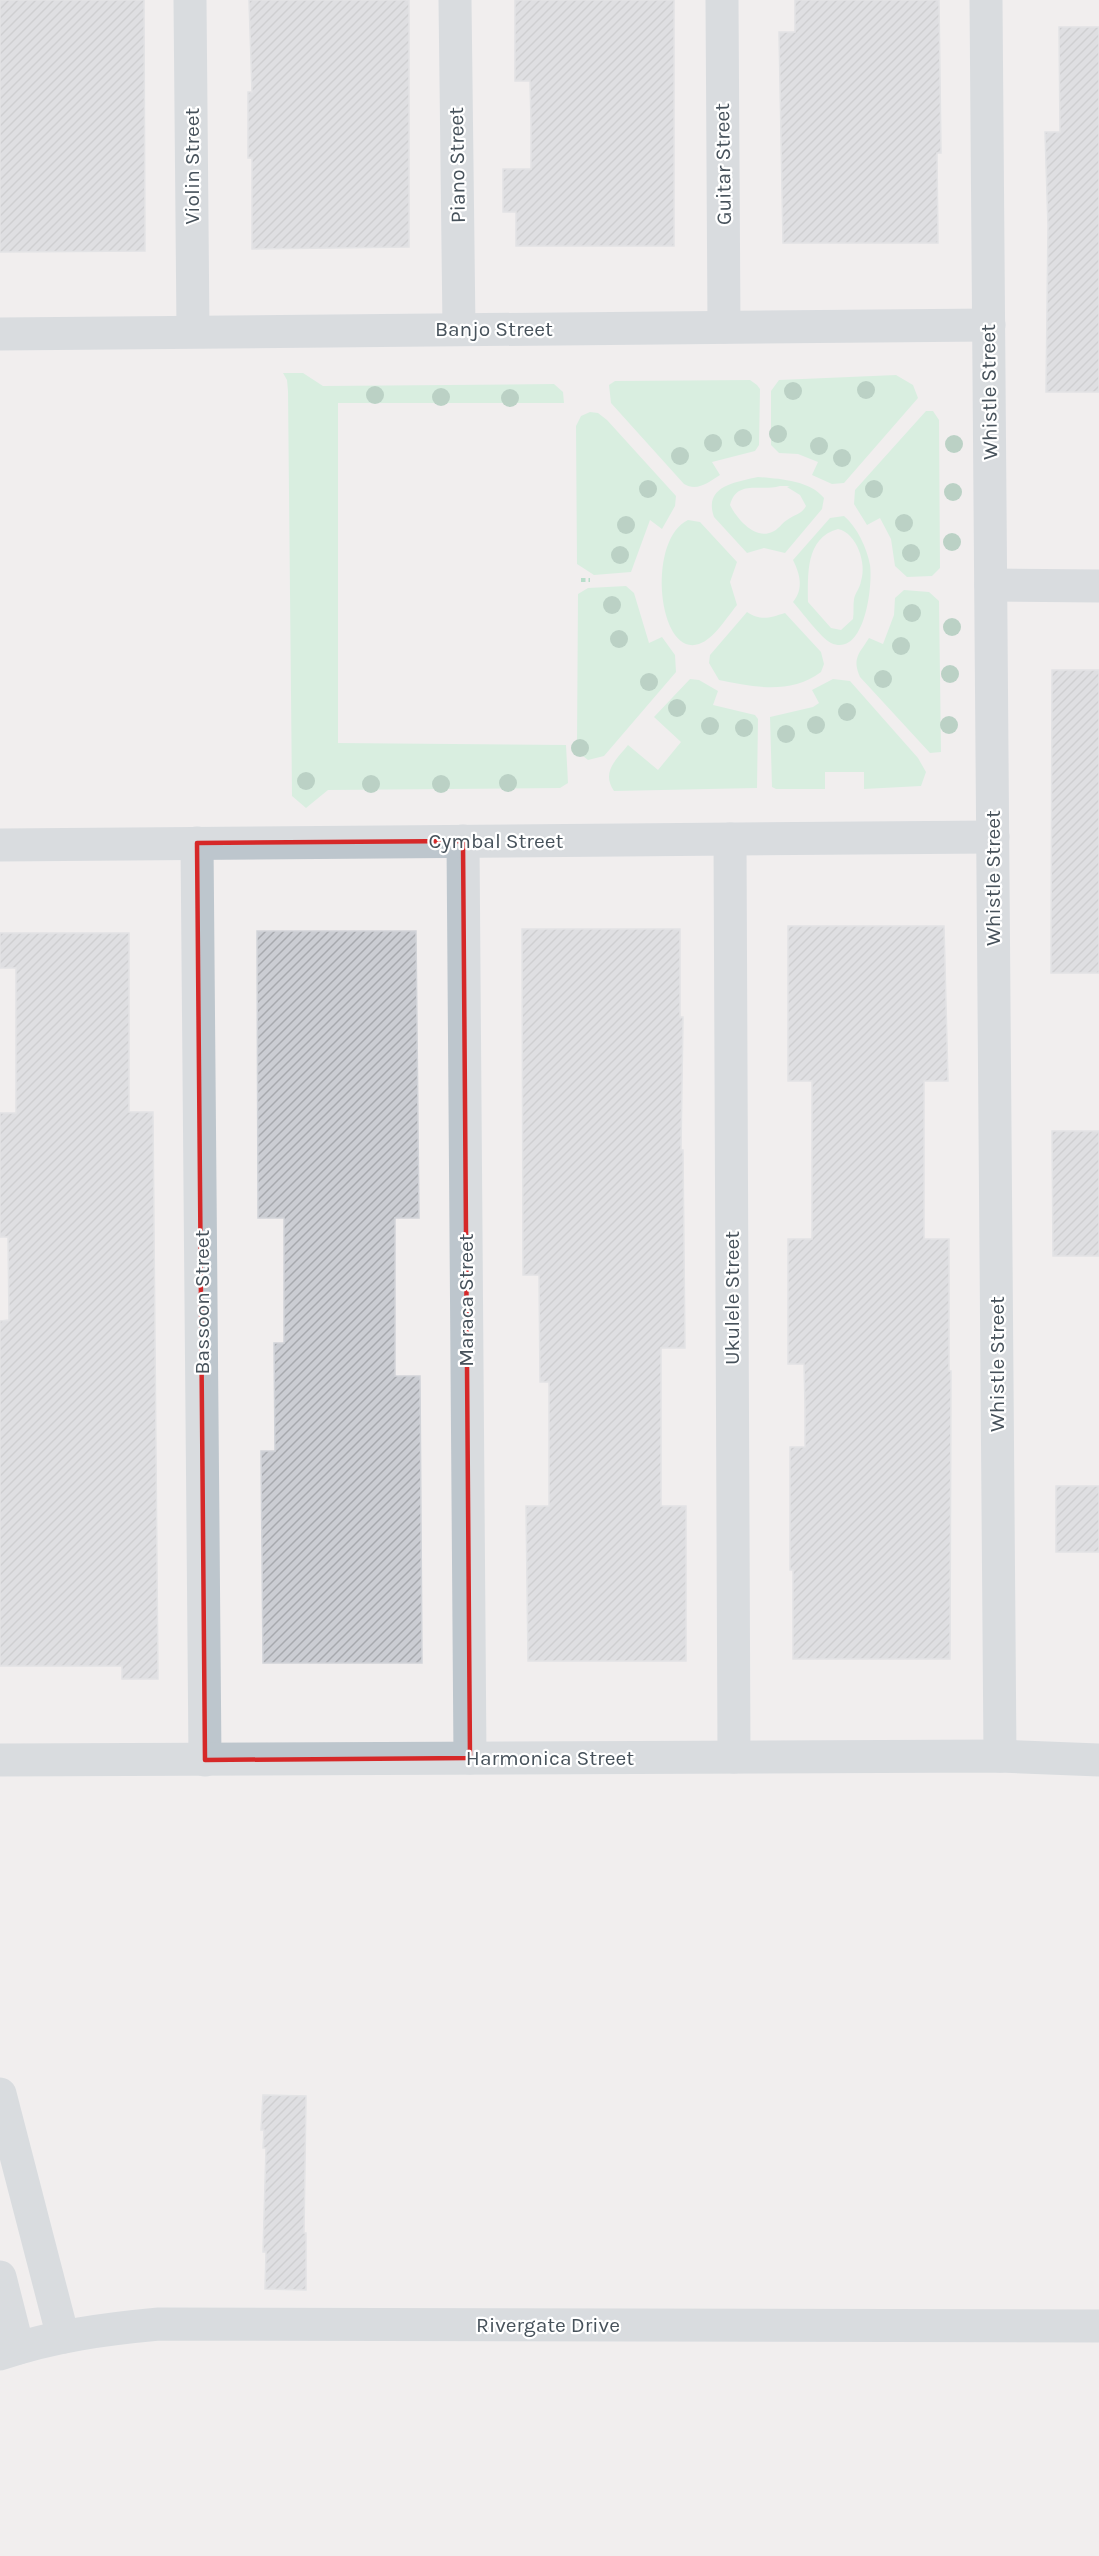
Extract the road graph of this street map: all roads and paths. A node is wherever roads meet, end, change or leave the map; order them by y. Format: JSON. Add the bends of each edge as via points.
{"nodes":[{"id":1,"x":190,"y":0,"type":"edge"},
{"id":2,"x":455,"y":0,"type":"edge"},
{"id":3,"x":722,"y":0,"type":"edge"},
{"id":4,"x":986,"y":0,"type":"edge"},
{"id":5,"x":989,"y":325,"type":"junction"},
{"id":6,"x":724,"y":327,"type":"junction"},
{"id":7,"x":459,"y":329,"type":"junction"},
{"id":8,"x":193,"y":331,"type":"junction"},
{"id":9,"x":0,"y":334,"type":"edge"},
{"id":10,"x":581,"y":580,"type":"dead end"},
{"id":11,"x":590,"y":580,"type":"dead end"},
{"id":12,"x":991,"y":585,"type":"junction"},
{"id":13,"x":1099,"y":586,"type":"edge"},
{"id":14,"x":993,"y":837,"type":"junction"},
{"id":15,"x":730,"y":839,"type":"junction"},
{"id":16,"x":463,"y":841,"type":"junction"},
{"id":17,"x":197,"y":843,"type":"junction"},
{"id":18,"x":0,"y":845,"type":"edge"},
{"id":19,"x":1000,"y":1756,"type":"junction"},
{"id":20,"x":734,"y":1757,"type":"junction"},
{"id":21,"x":470,"y":1758,"type":"junction"},
{"id":22,"x":0,"y":1760,"type":"edge"},
{"id":23,"x":205,"y":1760,"type":"junction"},
{"id":24,"x":1099,"y":1760,"type":"edge"},
{"id":25,"x":0,"y":2094,"type":"edge"},
{"id":26,"x":0,"y":2277,"type":"edge"},
{"id":27,"x":1099,"y":2326,"type":"edge"},
{"id":28,"x":63,"y":2337,"type":"junction"},
{"id":29,"x":9,"y":2351,"type":"edge"}],
"edges":[{"from":1,"to":8,"type":"street","name":"Violin Street"},
{"from":2,"to":7,"type":"street","name":"Piano Street"},
{"from":3,"to":6,"type":"street","name":"Guitar Street"},
{"from":4,"to":5,"type":"street","name":"Whistle Street"},
{"from":5,"to":6,"type":"street","name":"Banjo Street"},
{"from":5,"to":12,"type":"street","name":"Whistle Street"},
{"from":6,"to":7,"type":"street","name":"Banjo Street"},
{"from":7,"to":8,"type":"street","name":"Banjo Street"},
{"from":8,"to":9,"type":"street","name":"Banjo Street"},
{"from":10,"to":11,"type":"path"},
{"from":12,"to":13,"type":"street"},
{"from":12,"to":14,"type":"street","name":"Whistle Street"},
{"from":14,"to":15,"type":"street","name":"Cymbal Street"},
{"from":14,"to":19,"type":"street","name":"Whistle Street"},
{"from":15,"to":16,"type":"street","name":"Cymbal Street"},
{"from":15,"to":20,"type":"street","name":"Ukulele Street"},
{"from":16,"to":17,"type":"street","name":"Cymbal Street"},
{"from":16,"to":21,"type":"street","name":"Maraca Street"},
{"from":17,"to":18,"type":"street","name":"Cymbal Street"},
{"from":17,"to":23,"type":"street","name":"Bassoon Street"},
{"from":19,"to":20,"type":"street","name":"Harmonica Street"},
{"from":19,"to":24,"type":"street","name":"Harmonica Street"},
{"from":20,"to":21,"type":"street","name":"Harmonica Street"},
{"from":21,"to":23,"type":"street","name":"Harmonica Street"},
{"from":22,"to":23,"type":"street","name":"Harmonica Street"},
{"from":25,"to":28,"type":"street"},
{"from":26,"to":29,"type":"street"},
{"from":27,"to":28,"type":"street","name":"Rivergate Drive","via":[[159,2324]]},
{"from":28,"to":29,"type":"street","name":"Rivergate Drive"}]}
